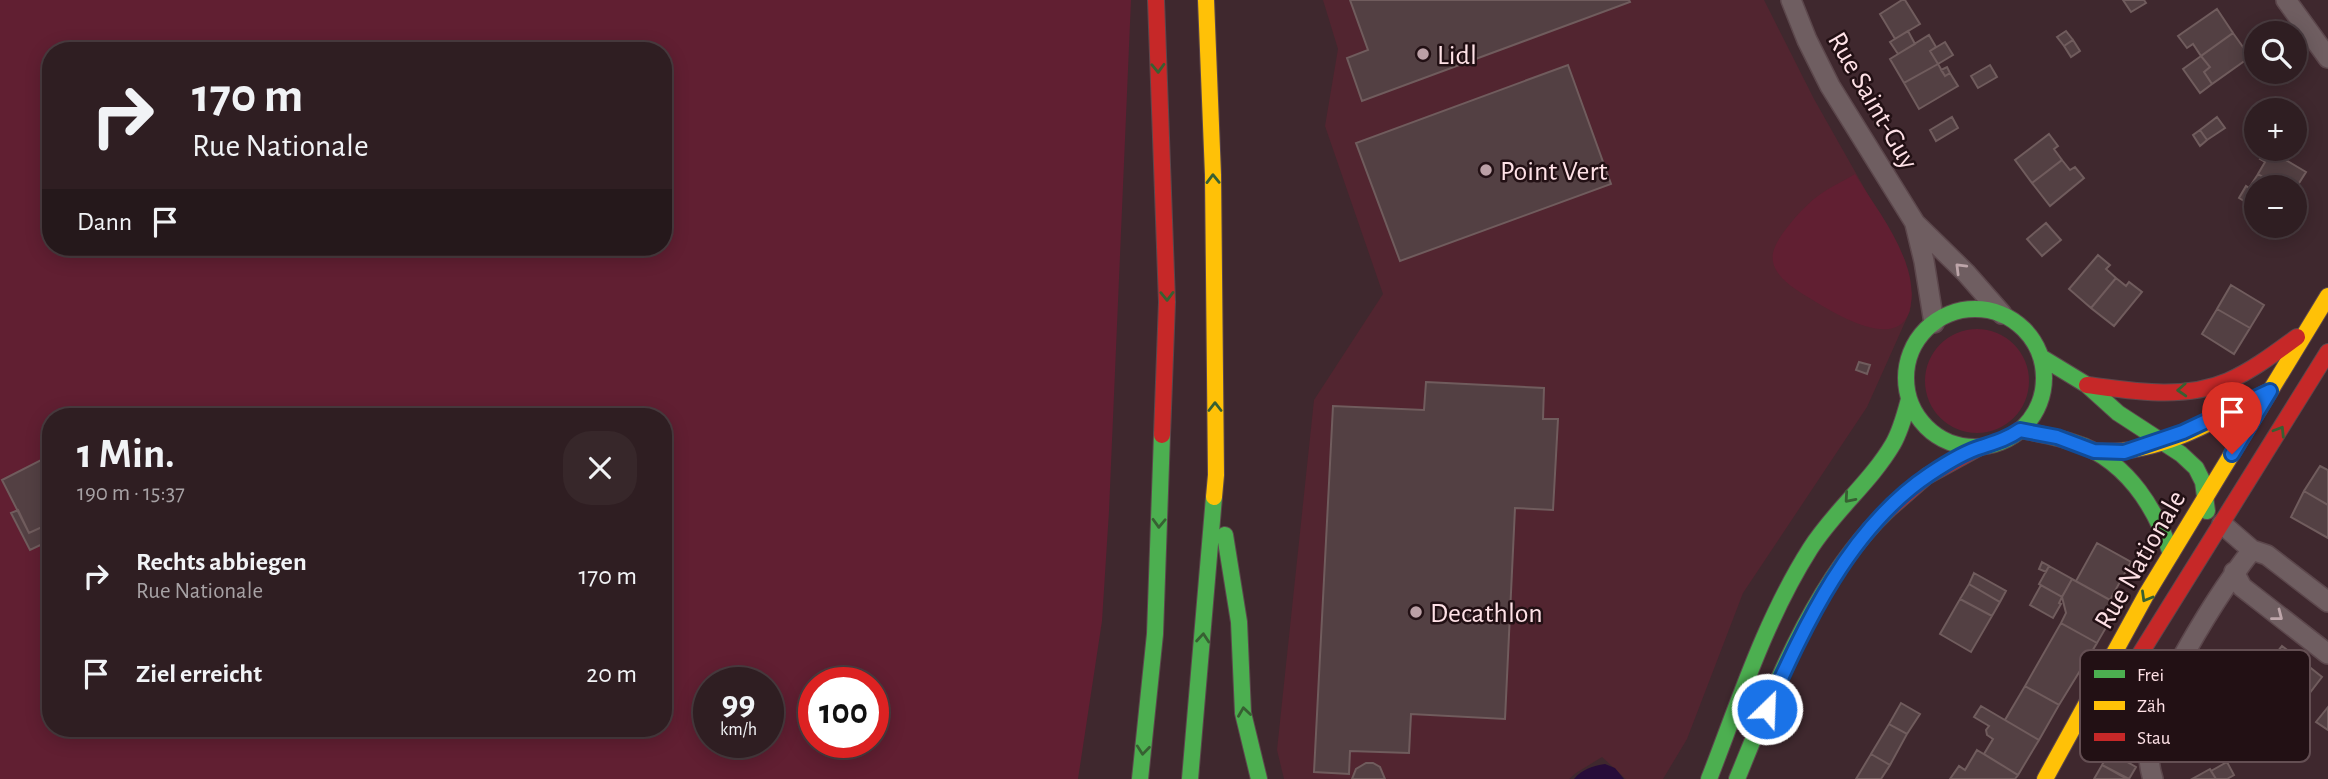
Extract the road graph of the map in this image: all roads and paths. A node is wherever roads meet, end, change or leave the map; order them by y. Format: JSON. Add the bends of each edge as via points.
{"nodes":[{"id":1,"x":1156,"y":0,"type":"edge"},
{"id":2,"x":1206,"y":0,"type":"edge"},
{"id":3,"x":1791,"y":0,"type":"edge"},
{"id":4,"x":2287,"y":0,"type":"edge"},
{"id":5,"x":2328,"y":58,"type":"edge"},
{"id":6,"x":1915,"y":223,"type":"junction"},
{"id":7,"x":2328,"y":296,"type":"edge"},
{"id":8,"x":2002,"y":314,"type":"junction"},
{"id":9,"x":1934,"y":323,"type":"junction"},
{"id":10,"x":2307,"y":330,"type":"junction"},
{"id":11,"x":2328,"y":352,"type":"edge"},
{"id":12,"x":2041,"y":357,"type":"junction"},
{"id":13,"x":2087,"y":385,"type":"junction"},
{"id":14,"x":2270,"y":391,"type":"junction"},
{"id":15,"x":1909,"y":399,"type":"junction"},
{"id":16,"x":2020,"y":430,"type":"junction"},
{"id":17,"x":2161,"y":441,"type":"junction"},
{"id":18,"x":1980,"y":447,"type":"junction"},
{"id":19,"x":2094,"y":451,"type":"junction"},
{"id":20,"x":1216,"y":475,"type":"junction"},
{"id":21,"x":2206,"y":496,"type":"junction"},
{"id":22,"x":2222,"y":524,"type":"junction"},
{"id":23,"x":2252,"y":550,"type":"junction"},
{"id":24,"x":2205,"y":551,"type":"junction"},
{"id":25,"x":2171,"y":554,"type":"junction"},
{"id":26,"x":2234,"y":572,"type":"junction"},
{"id":27,"x":2328,"y":602,"type":"edge"},
{"id":28,"x":2116,"y":650,"type":"edge"},
{"id":29,"x":2143,"y":650,"type":"edge"},
{"id":30,"x":2187,"y":650,"type":"edge"},
{"id":31,"x":2328,"y":654,"type":"edge"},
{"id":32,"x":2080,"y":712,"type":"edge"},
{"id":33,"x":2074,"y":759,"type":"dead end"},
{"id":34,"x":2149,"y":762,"type":"edge"},
{"id":35,"x":1140,"y":779,"type":"edge"},
{"id":36,"x":1190,"y":779,"type":"edge"},
{"id":37,"x":1259,"y":779,"type":"edge"},
{"id":38,"x":1709,"y":779,"type":"edge"},
{"id":39,"x":1738,"y":779,"type":"edge"},
{"id":40,"x":2045,"y":779,"type":"edge"},
{"id":41,"x":2062,"y":779,"type":"edge"},
{"id":42,"x":2153,"y":779,"type":"edge"}],
"edges":[{"from":1,"to":35,"type":"main road","one_way":true,"via":[[1167,302],[1155,634]]},
{"from":20,"to":2,"type":"main road","one_way":true},
{"from":3,"to":6,"type":"street","name":"Rue Saint-Guy","via":[[1830,86]]},
{"from":4,"to":5,"type":"street"},
{"from":8,"to":6,"type":"street","name":"Rue Saint-Guy","one_way":true},
{"from":6,"to":9,"type":"street","name":"Rue Saint-Guy"},
{"from":7,"to":10,"type":"main road","name":"Rue Nationale"},
{"from":8,"to":9,"type":"main road","via":[[1967,310]]},
{"from":8,"to":12,"type":"main road","via":[[2032,339]]},
{"from":9,"to":15,"type":"main road","via":[[1909,357]]},
{"from":10,"to":13,"type":"main road","one_way":true,"via":[[2237,376],[2199,390]]},
{"from":10,"to":14,"type":"main road","name":"Rue Nationale"},
{"from":11,"to":14,"type":"main road"},
{"from":22,"to":11,"type":"main road","name":"Rue Nationale","one_way":true},
{"from":12,"to":13,"type":"main road"},
{"from":12,"to":16,"type":"main road","via":[[2041,397]]},
{"from":13,"to":17,"type":"main road","via":[[2118,413]]},
{"from":14,"to":17,"type":"main road"},
{"from":14,"to":21,"type":"main road","name":"Rue Nationale"},
{"from":15,"to":18,"type":"main road","via":[[1917,416],[1937,435],[1962,446]]},
{"from":15,"to":38,"type":"main road","one_way":true,"via":[[1892,445],[1811,547],[1780,603]]},
{"from":16,"to":18,"type":"main road","via":[[2008,439]]},
{"from":16,"to":19,"type":"main road"},
{"from":17,"to":19,"type":"main road","via":[[2124,452]]},
{"from":17,"to":21,"type":"main road","via":[[2196,468]]},
{"from":18,"to":39,"type":"main road","via":[[1913,486],[1876,522],[1839,569],[1788,662]]},
{"from":19,"to":25,"type":"main road","via":[[2143,492]]},
{"from":36,"to":20,"type":"main road","one_way":true},
{"from":37,"to":20,"type":"main road","one_way":true,"via":[[1243,713],[1239,622]]},
{"from":21,"to":24,"type":"main road"},
{"from":21,"to":25,"type":"main road","name":"Rue Nationale"},
{"from":22,"to":23,"type":"street"},
{"from":22,"to":24,"type":"main road","name":"Rue Nationale"},
{"from":23,"to":26,"type":"street"},
{"from":23,"to":27,"type":"street","via":[[2267,555]]},
{"from":24,"to":29,"type":"main road","name":"Rue Nationale"},
{"from":25,"to":28,"type":"main road","name":"Rue Nationale","one_way":true},
{"from":26,"to":30,"type":"street"},
{"from":26,"to":31,"type":"street","one_way":true,"via":[[2242,587]]},
{"from":32,"to":40,"type":"main road","name":"Rue Nationale","one_way":true},
{"from":33,"to":41,"type":"main road"},
{"from":34,"to":42,"type":"street"}]}
